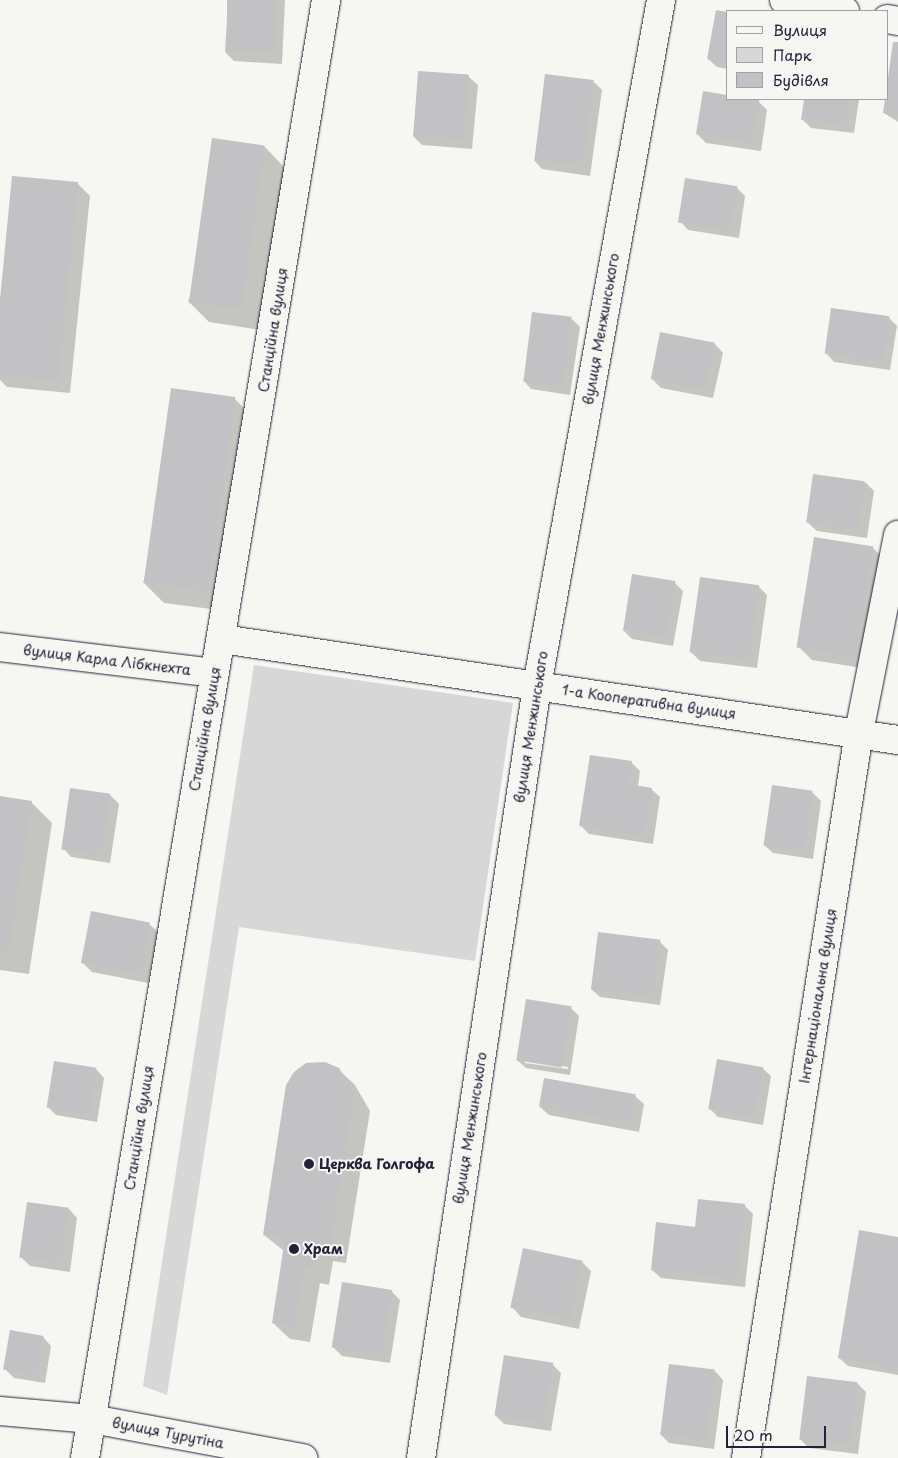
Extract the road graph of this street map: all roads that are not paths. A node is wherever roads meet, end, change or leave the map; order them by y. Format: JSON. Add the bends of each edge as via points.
{"nodes":[{"id":1,"x":326,"y":0,"type":"edge"},
{"id":2,"x":661,"y":0,"type":"edge"},
{"id":3,"x":784,"y":0,"type":"edge"},
{"id":4,"x":839,"y":10,"type":"edge"},
{"id":5,"x":898,"y":535,"type":"edge"},
{"id":6,"x":222,"y":639,"type":"junction"},
{"id":7,"x":0,"y":647,"type":"edge"},
{"id":8,"x":214,"y":673,"type":"junction"},
{"id":9,"x":537,"y":686,"type":"junction"},
{"id":10,"x":859,"y":732,"type":"junction"},
{"id":11,"x":898,"y":740,"type":"edge"},
{"id":12,"x":0,"y":1411,"type":"edge"},
{"id":13,"x":92,"y":1419,"type":"junction"},
{"id":14,"x":85,"y":1458,"type":"edge"},
{"id":15,"x":303,"y":1458,"type":"edge"},
{"id":16,"x":421,"y":1458,"type":"edge"},
{"id":17,"x":746,"y":1458,"type":"edge"}],
"edges":[{"from":1,"to":6,"type":"street","name":"Станційна вулиця"},
{"from":2,"to":9,"type":"street","name":"вулиця Менжинського"},
{"from":3,"to":4,"type":"street"},
{"from":5,"to":10,"type":"street","name":"Інтернаціональна вулиця"},
{"from":6,"to":8,"type":"street","name":"Станційна вулиця"},
{"from":6,"to":9,"type":"street","name":"1-а Кооперативна вулиця"},
{"from":7,"to":8,"type":"street","name":"вулиця Карла Лібкнехта"},
{"from":8,"to":13,"type":"street","name":"Станційна вулиця"},
{"from":9,"to":10,"type":"street","name":"1-а Кооперативна вулиця"},
{"from":9,"to":16,"type":"street","name":"вулиця Менжинського"},
{"from":10,"to":11,"type":"street","name":"1-а Кооперативна вулиця"},
{"from":10,"to":17,"type":"street","name":"Інтернаціональна вулиця"},
{"from":12,"to":13,"type":"street","name":"вулиця Турутіна"},
{"from":13,"to":14,"type":"street","name":"Станційна вулиця"},
{"from":13,"to":15,"type":"street","name":"вулиця Турутіна"}]}
